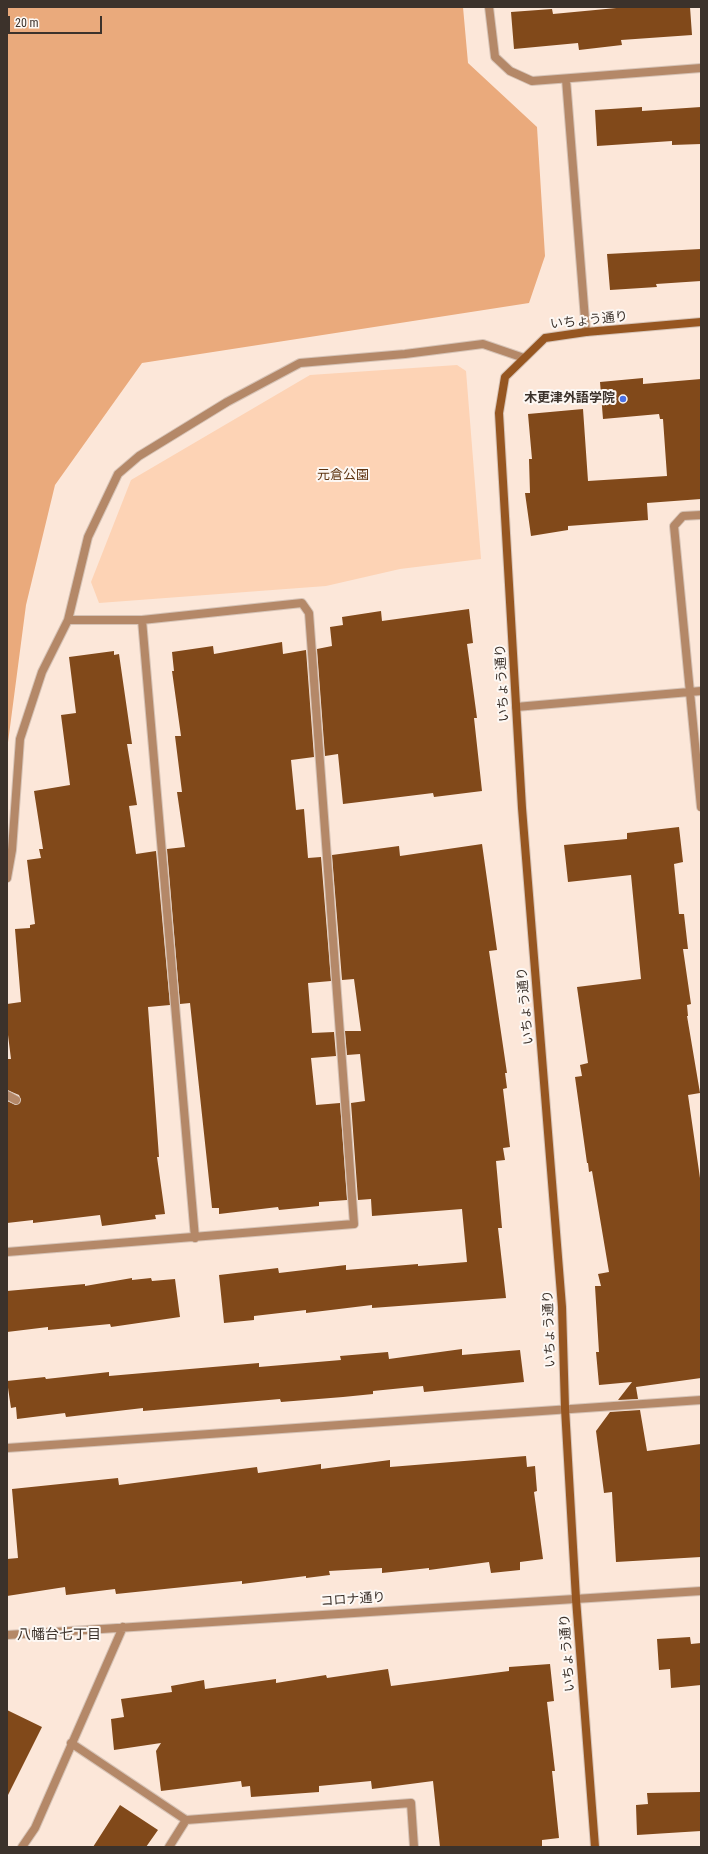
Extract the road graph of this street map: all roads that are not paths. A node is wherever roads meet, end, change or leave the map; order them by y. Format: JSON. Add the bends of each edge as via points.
{"nodes":[{"id":1,"x":489,"y":7,"type":"edge"},
{"id":2,"x":701,"y":68,"type":"edge"},
{"id":3,"x":566,"y":79,"type":"junction"},
{"id":4,"x":701,"y":322,"type":"edge"},
{"id":5,"x":586,"y":332,"type":"junction"},
{"id":6,"x":524,"y":358,"type":"junction"},
{"id":7,"x":701,"y":515,"type":"edge"},
{"id":8,"x":68,"y":620,"type":"junction"},
{"id":9,"x":142,"y":620,"type":"junction"},
{"id":10,"x":701,"y":691,"type":"edge"},
{"id":11,"x":690,"y":692,"type":"junction"},
{"id":12,"x":516,"y":707,"type":"junction"},
{"id":13,"x":701,"y":807,"type":"edge"},
{"id":14,"x":7,"y":878,"type":"edge"},
{"id":15,"x":7,"y":1095,"type":"edge"},
{"id":16,"x":16,"y":1100,"type":"dead end"},
{"id":17,"x":195,"y":1238,"type":"junction"},
{"id":18,"x":7,"y":1252,"type":"edge"},
{"id":19,"x":701,"y":1400,"type":"edge"},
{"id":20,"x":565,"y":1408,"type":"junction"},
{"id":21,"x":7,"y":1448,"type":"edge"},
{"id":22,"x":701,"y":1590,"type":"edge"},
{"id":23,"x":576,"y":1599,"type":"junction"},
{"id":24,"x":122,"y":1627,"type":"junction"},
{"id":25,"x":7,"y":1634,"type":"edge"},
{"id":26,"x":71,"y":1743,"type":"junction"},
{"id":27,"x":186,"y":1820,"type":"junction"},
{"id":28,"x":22,"y":1847,"type":"edge"},
{"id":29,"x":168,"y":1847,"type":"edge"},
{"id":30,"x":414,"y":1847,"type":"edge"},
{"id":31,"x":595,"y":1847,"type":"edge"}],
"edges":[{"from":1,"to":3,"type":"street","via":[[495,57],[510,71],[532,81]]},
{"from":2,"to":3,"type":"street"},
{"from":3,"to":5,"type":"street"},
{"from":4,"to":5,"type":"street","name":"いちょう通り"},
{"from":5,"to":6,"type":"street","name":"いちょう通り","via":[[545,338]]},
{"from":6,"to":8,"type":"street","via":[[483,344],[300,363],[227,402],[139,456],[118,474],[88,538]]},
{"from":6,"to":12,"type":"street","name":"いちょう通り","via":[[504,377],[499,413]]},
{"from":7,"to":11,"type":"street","via":[[682,516],[674,526]]},
{"from":8,"to":9,"type":"street"},
{"from":8,"to":14,"type":"street","via":[[42,672],[20,739],[12,850]]},
{"from":9,"to":17,"type":"street"},
{"from":9,"to":17,"type":"street","via":[[302,603],[309,614],[354,1224]]},
{"from":10,"to":11,"type":"street"},
{"from":11,"to":12,"type":"street"},
{"from":11,"to":13,"type":"street"},
{"from":12,"to":20,"type":"street","name":"いちょう通り","via":[[562,1307]]},
{"from":15,"to":16,"type":"street"},
{"from":17,"to":18,"type":"street"},
{"from":19,"to":20,"type":"street"},
{"from":20,"to":21,"type":"street"},
{"from":20,"to":23,"type":"street","name":"いちょう通り"},
{"from":22,"to":23,"type":"street","name":"コロナ通り"},
{"from":23,"to":24,"type":"street","name":"コロナ通り"},
{"from":23,"to":31,"type":"street","name":"いちょう通り"},
{"from":24,"to":25,"type":"street","name":"コロナ通り"},
{"from":24,"to":26,"type":"street"},
{"from":26,"to":27,"type":"street"},
{"from":26,"to":28,"type":"street","via":[[35,1828]]},
{"from":27,"to":29,"type":"street"},
{"from":27,"to":30,"type":"street","via":[[411,1803]]}]}
